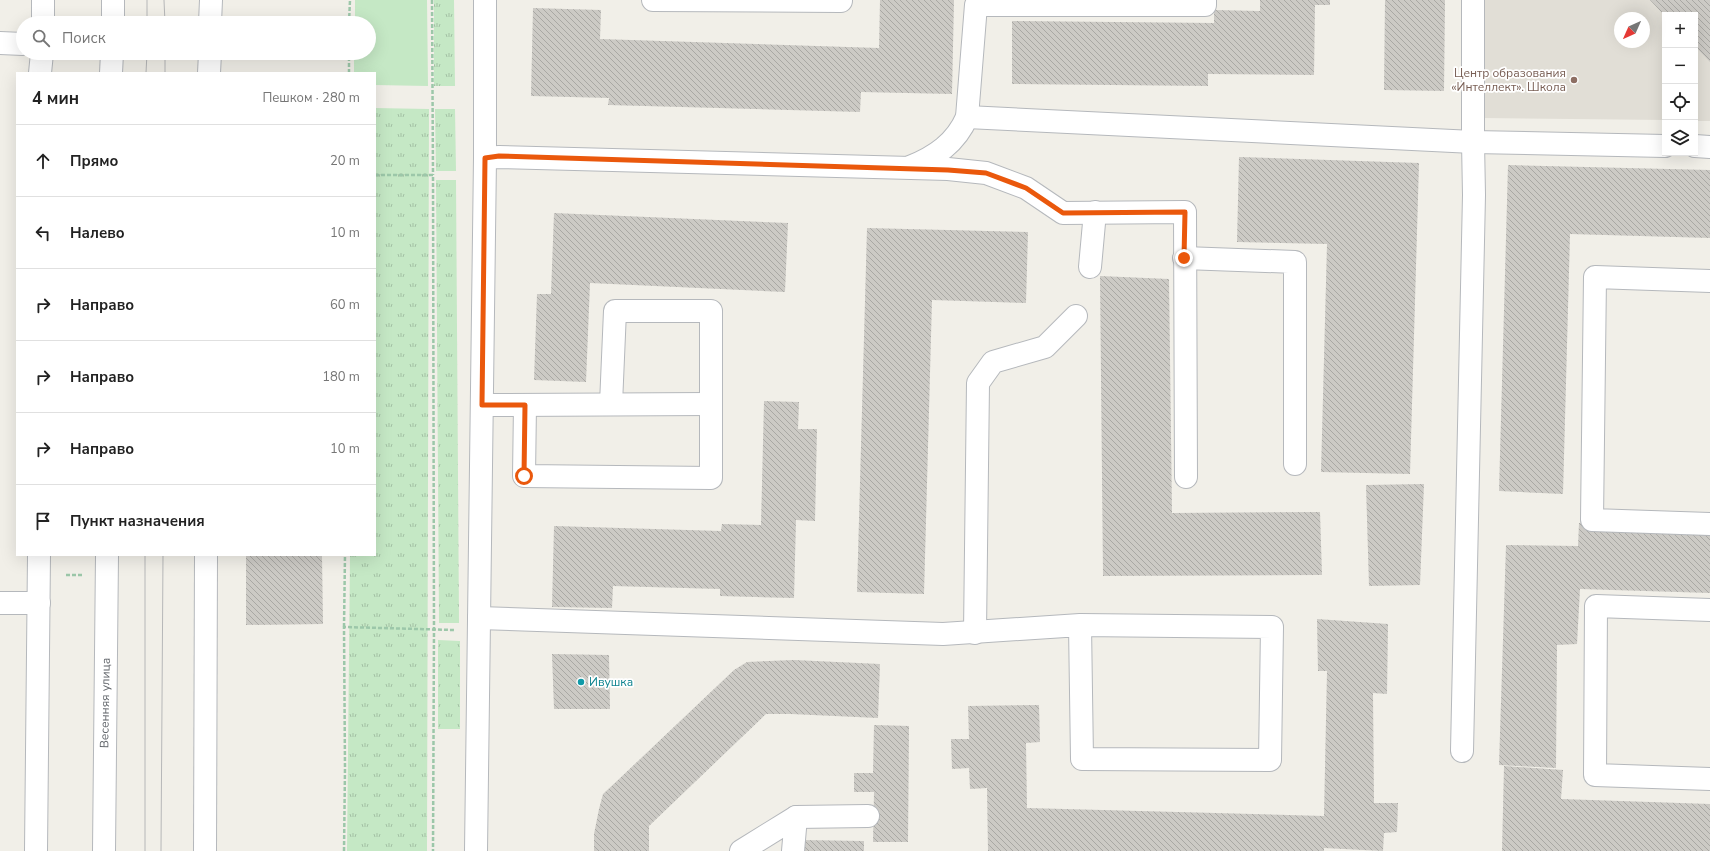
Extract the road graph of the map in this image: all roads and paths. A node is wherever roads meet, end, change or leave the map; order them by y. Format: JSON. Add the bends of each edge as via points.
{"nodes":[{"id":1,"x":43,"y":0,"type":"edge"},
{"id":2,"x":113,"y":0,"type":"edge"},
{"id":3,"x":211,"y":0,"type":"edge"},
{"id":4,"x":350,"y":0,"type":"edge"},
{"id":5,"x":432,"y":0,"type":"edge"},
{"id":6,"x":485,"y":0,"type":"edge"},
{"id":7,"x":653,"y":0,"type":"edge"},
{"id":8,"x":1205,"y":0,"type":"edge"},
{"id":9,"x":1473,"y":0,"type":"edge"},
{"id":10,"x":841,"y":1,"type":"dead end"},
{"id":11,"x":976,"y":3,"type":"edge"},
{"id":12,"x":43,"y":16,"type":"edge"},
{"id":13,"x":113,"y":16,"type":"edge"},
{"id":14,"x":210,"y":16,"type":"edge"},
{"id":15,"x":350,"y":16,"type":"edge"},
{"id":16,"x":0,"y":43,"type":"edge"},
{"id":17,"x":16,"y":44,"type":"edge"},
{"id":18,"x":41,"y":60,"type":"edge"},
{"id":19,"x":112,"y":60,"type":"edge"},
{"id":20,"x":210,"y":60,"type":"edge"},
{"id":21,"x":349,"y":60,"type":"edge"},
{"id":22,"x":40,"y":72,"type":"edge"},
{"id":23,"x":111,"y":72,"type":"edge"},
{"id":24,"x":209,"y":72,"type":"edge"},
{"id":25,"x":349,"y":72,"type":"edge"},
{"id":26,"x":967,"y":117,"type":"junction"},
{"id":27,"x":1472,"y":142,"type":"junction"},
{"id":28,"x":1662,"y":146,"type":"edge"},
{"id":29,"x":1698,"y":146,"type":"edge"},
{"id":30,"x":1710,"y":147,"type":"edge"},
{"id":31,"x":485,"y":158,"type":"junction"},
{"id":32,"x":906,"y":169,"type":"junction"},
{"id":33,"x":376,"y":175,"type":"edge"},
{"id":34,"x":433,"y":175,"type":"junction"},
{"id":35,"x":1094,"y":212,"type":"junction"},
{"id":36,"x":1184,"y":258,"type":"junction"},
{"id":37,"x":1090,"y":267,"type":"dead end"},
{"id":38,"x":1710,"y":280,"type":"edge"},
{"id":39,"x":1076,"y":316,"type":"dead end"},
{"id":40,"x":611,"y":404,"type":"junction"},
{"id":41,"x":711,"y":404,"type":"junction"},
{"id":42,"x":482,"y":405,"type":"junction"},
{"id":43,"x":525,"y":405,"type":"junction"},
{"id":44,"x":1295,"y":464,"type":"dead end"},
{"id":45,"x":1186,"y":477,"type":"dead end"},
{"id":46,"x":1710,"y":524,"type":"edge"},
{"id":47,"x":39,"y":556,"type":"edge"},
{"id":48,"x":107,"y":556,"type":"edge"},
{"id":49,"x":206,"y":556,"type":"edge"},
{"id":50,"x":345,"y":556,"type":"edge"},
{"id":51,"x":66,"y":575,"type":"dead end"},
{"id":52,"x":82,"y":576,"type":"dead end"},
{"id":53,"x":0,"y":603,"type":"edge"},
{"id":54,"x":38,"y":603,"type":"junction"},
{"id":55,"x":1710,"y":610,"type":"edge"},
{"id":56,"x":479,"y":618,"type":"junction"},
{"id":57,"x":1080,"y":625,"type":"junction"},
{"id":58,"x":344,"y":627,"type":"junction"},
{"id":59,"x":434,"y":630,"type":"junction"},
{"id":60,"x":458,"y":630,"type":"dead end"},
{"id":61,"x":975,"y":633,"type":"junction"},
{"id":62,"x":1462,"y":751,"type":"dead end"},
{"id":63,"x":1710,"y":779,"type":"edge"},
{"id":64,"x":868,"y":816,"type":"dead end"},
{"id":65,"x":796,"y":817,"type":"junction"},
{"id":66,"x":36,"y":851,"type":"edge"},
{"id":67,"x":104,"y":851,"type":"edge"},
{"id":68,"x":205,"y":851,"type":"edge"},
{"id":69,"x":344,"y":851,"type":"edge"},
{"id":70,"x":433,"y":851,"type":"edge"},
{"id":71,"x":476,"y":851,"type":"edge"},
{"id":72,"x":741,"y":851,"type":"edge"},
{"id":73,"x":793,"y":851,"type":"edge"}],
"edges":[{"from":1,"to":12,"type":"street"},
{"from":2,"to":13,"type":"street"},
{"from":3,"to":14,"type":"street"},
{"from":4,"to":15,"type":"path"},
{"from":5,"to":34,"type":"path"},
{"from":6,"to":31,"type":"street"},
{"from":7,"to":10,"type":"street"},
{"from":8,"to":11,"type":"street","via":[[1205,5]]},
{"from":9,"to":27,"type":"street"},
{"from":11,"to":26,"type":"street"},
{"from":16,"to":17,"type":"street"},
{"from":18,"to":22,"type":"street"},
{"from":19,"to":23,"type":"street"},
{"from":20,"to":24,"type":"street"},
{"from":21,"to":25,"type":"path"},
{"from":26,"to":27,"type":"street"},
{"from":26,"to":32,"type":"street","via":[[948,146],[926,161]]},
{"from":27,"to":28,"type":"street"},
{"from":27,"to":62,"type":"street","via":[[1474,195]]},
{"from":29,"to":30,"type":"street"},
{"from":31,"to":32,"type":"street","via":[[499,156]]},
{"from":31,"to":42,"type":"street"},
{"from":32,"to":35,"type":"street","via":[[986,173],[1026,188],[1063,213]]},
{"from":33,"to":34,"type":"path"},
{"from":34,"to":59,"type":"path"},
{"from":35,"to":36,"type":"street","via":[[1185,212]]},
{"from":35,"to":37,"type":"street"},
{"from":36,"to":44,"type":"street","via":[[1295,262]]},
{"from":36,"to":45,"type":"street"},
{"from":38,"to":46,"type":"street","via":[[1595,277],[1592,520]]},
{"from":39,"to":61,"type":"street","via":[[1045,347],[993,362],[978,383]]},
{"from":40,"to":41,"type":"street"},
{"from":40,"to":41,"type":"street","via":[[615,311],[711,311]]},
{"from":40,"to":43,"type":"street"},
{"from":41,"to":43,"type":"street","via":[[711,478],[524,476]]},
{"from":42,"to":43,"type":"street"},
{"from":42,"to":56,"type":"street"},
{"from":47,"to":54,"type":"street"},
{"from":48,"to":67,"type":"street","name":"Весенняя улица"},
{"from":49,"to":68,"type":"street"},
{"from":50,"to":58,"type":"path"},
{"from":51,"to":52,"type":"path"},
{"from":53,"to":54,"type":"street"},
{"from":54,"to":66,"type":"street"},
{"from":55,"to":63,"type":"street","via":[[1596,606],[1595,767],[1595,775]]},
{"from":56,"to":61,"type":"street"},
{"from":56,"to":71,"type":"street"},
{"from":57,"to":57,"type":"street","via":[[1272,627],[1270,760],[1082,759]]},
{"from":57,"to":61,"type":"street"},
{"from":58,"to":59,"type":"path"},
{"from":58,"to":69,"type":"path"},
{"from":59,"to":60,"type":"path"},
{"from":59,"to":70,"type":"path"},
{"from":64,"to":65,"type":"street"},
{"from":65,"to":72,"type":"street"},
{"from":65,"to":73,"type":"street"}]}
